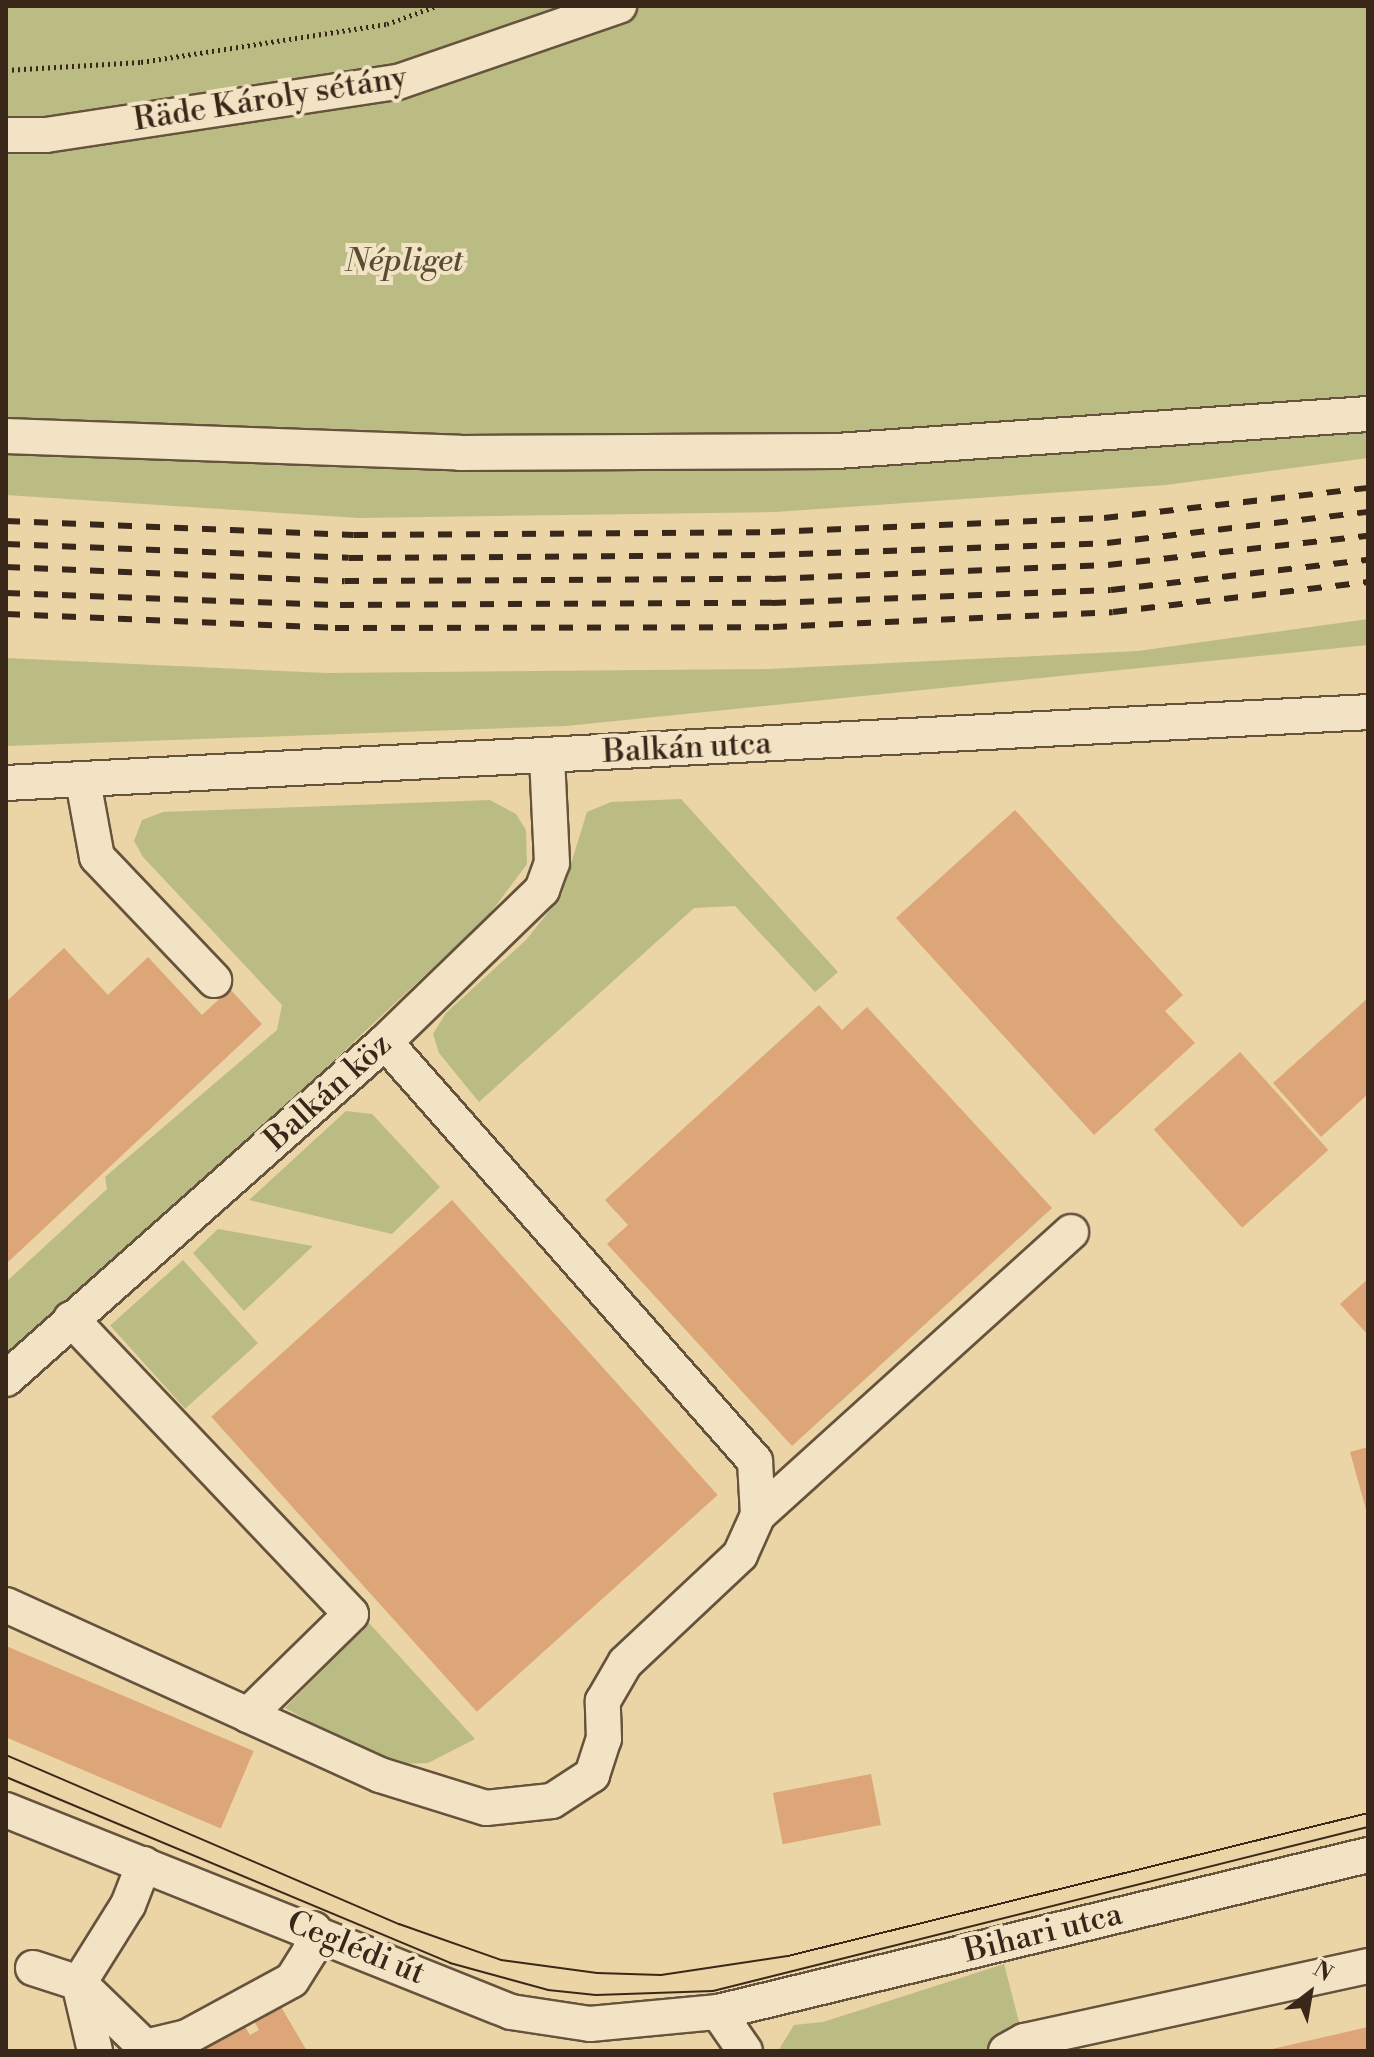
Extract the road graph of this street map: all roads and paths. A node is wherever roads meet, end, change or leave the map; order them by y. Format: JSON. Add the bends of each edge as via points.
{"nodes":[{"id":1,"x":436,"y":6,"type":"edge"},
{"id":2,"x":619,"y":6,"type":"edge"},
{"id":3,"x":6,"y":70,"type":"edge"},
{"id":4,"x":6,"y":135,"type":"edge"},
{"id":5,"x":1368,"y":414,"type":"edge"},
{"id":6,"x":6,"y":436,"type":"edge"},
{"id":7,"x":1368,"y":712,"type":"edge"},
{"id":8,"x":547,"y":755,"type":"junction"},
{"id":9,"x":83,"y":781,"type":"junction"},
{"id":10,"x":6,"y":783,"type":"edge"},
{"id":11,"x":214,"y":980,"type":"dead end"},
{"id":12,"x":385,"y":1042,"type":"junction"},
{"id":13,"x":1071,"y":1232,"type":"dead end"},
{"id":14,"x":71,"y":1319,"type":"junction"},
{"id":15,"x":6,"y":1379,"type":"edge"},
{"id":16,"x":758,"y":1515,"type":"junction"},
{"id":17,"x":6,"y":1605,"type":"edge"},
{"id":18,"x":248,"y":1715,"type":"junction"},
{"id":19,"x":6,"y":1810,"type":"edge"},
{"id":20,"x":1368,"y":1855,"type":"edge"},
{"id":21,"x":144,"y":1864,"type":"junction"},
{"id":22,"x":314,"y":1929,"type":"junction"},
{"id":23,"x":1368,"y":1966,"type":"edge"},
{"id":24,"x":33,"y":1968,"type":"dead end"},
{"id":25,"x":79,"y":1983,"type":"junction"},
{"id":26,"x":718,"y":2012,"type":"junction"},
{"id":27,"x":597,"y":2038,"type":"edge"},
{"id":28,"x":95,"y":2051,"type":"edge"},
{"id":29,"x":745,"y":2051,"type":"edge"},
{"id":30,"x":1006,"y":2051,"type":"edge"}],
"edges":[{"from":1,"to":3,"type":"path","via":[[387,24],[141,62]]},
{"from":2,"to":4,"type":"street","name":"Räde Károly sétány","via":[[398,82],[46,135]]},
{"from":5,"to":6,"type":"street","via":[[836,451],[460,453]]},
{"from":7,"to":8,"type":"street","name":"Balkán utca"},
{"from":8,"to":9,"type":"street","name":"Balkán utca"},
{"from":8,"to":12,"type":"street","name":"Balkán köz","via":[[552,863],[542,890]]},
{"from":9,"to":10,"type":"street","name":"Balkán utca"},
{"from":9,"to":11,"type":"street","via":[[97,857]]},
{"from":12,"to":14,"type":"street","name":"Balkán köz"},
{"from":12,"to":16,"type":"street","via":[[755,1461]]},
{"from":13,"to":16,"type":"street"},
{"from":14,"to":15,"type":"street","name":"Balkán köz"},
{"from":14,"to":18,"type":"street","via":[[351,1614]]},
{"from":16,"to":18,"type":"street","via":[[740,1555],[625,1663],[603,1701],[604,1739],[592,1775],[552,1801],[486,1808],[380,1775]]},
{"from":17,"to":18,"type":"street"},
{"from":19,"to":21,"type":"street","name":"Ceglédi út"},
{"from":20,"to":26,"type":"street","name":"Bihari utca"},
{"from":21,"to":22,"type":"street","name":"Ceglédi út"},
{"from":21,"to":25,"type":"street","via":[[128,1905]]},
{"from":22,"to":25,"type":"street","via":[[310,1951],[292,1980],[187,2037],[145,2047]]},
{"from":22,"to":27,"type":"street","name":"Ceglédi út","via":[[511,2012]]},
{"from":23,"to":30,"type":"street","via":[[1024,2041]]},
{"from":24,"to":25,"type":"street"},
{"from":25,"to":28,"type":"street"},
{"from":26,"to":27,"type":"street","name":"Ceglédi út"},
{"from":26,"to":29,"type":"street"}]}
